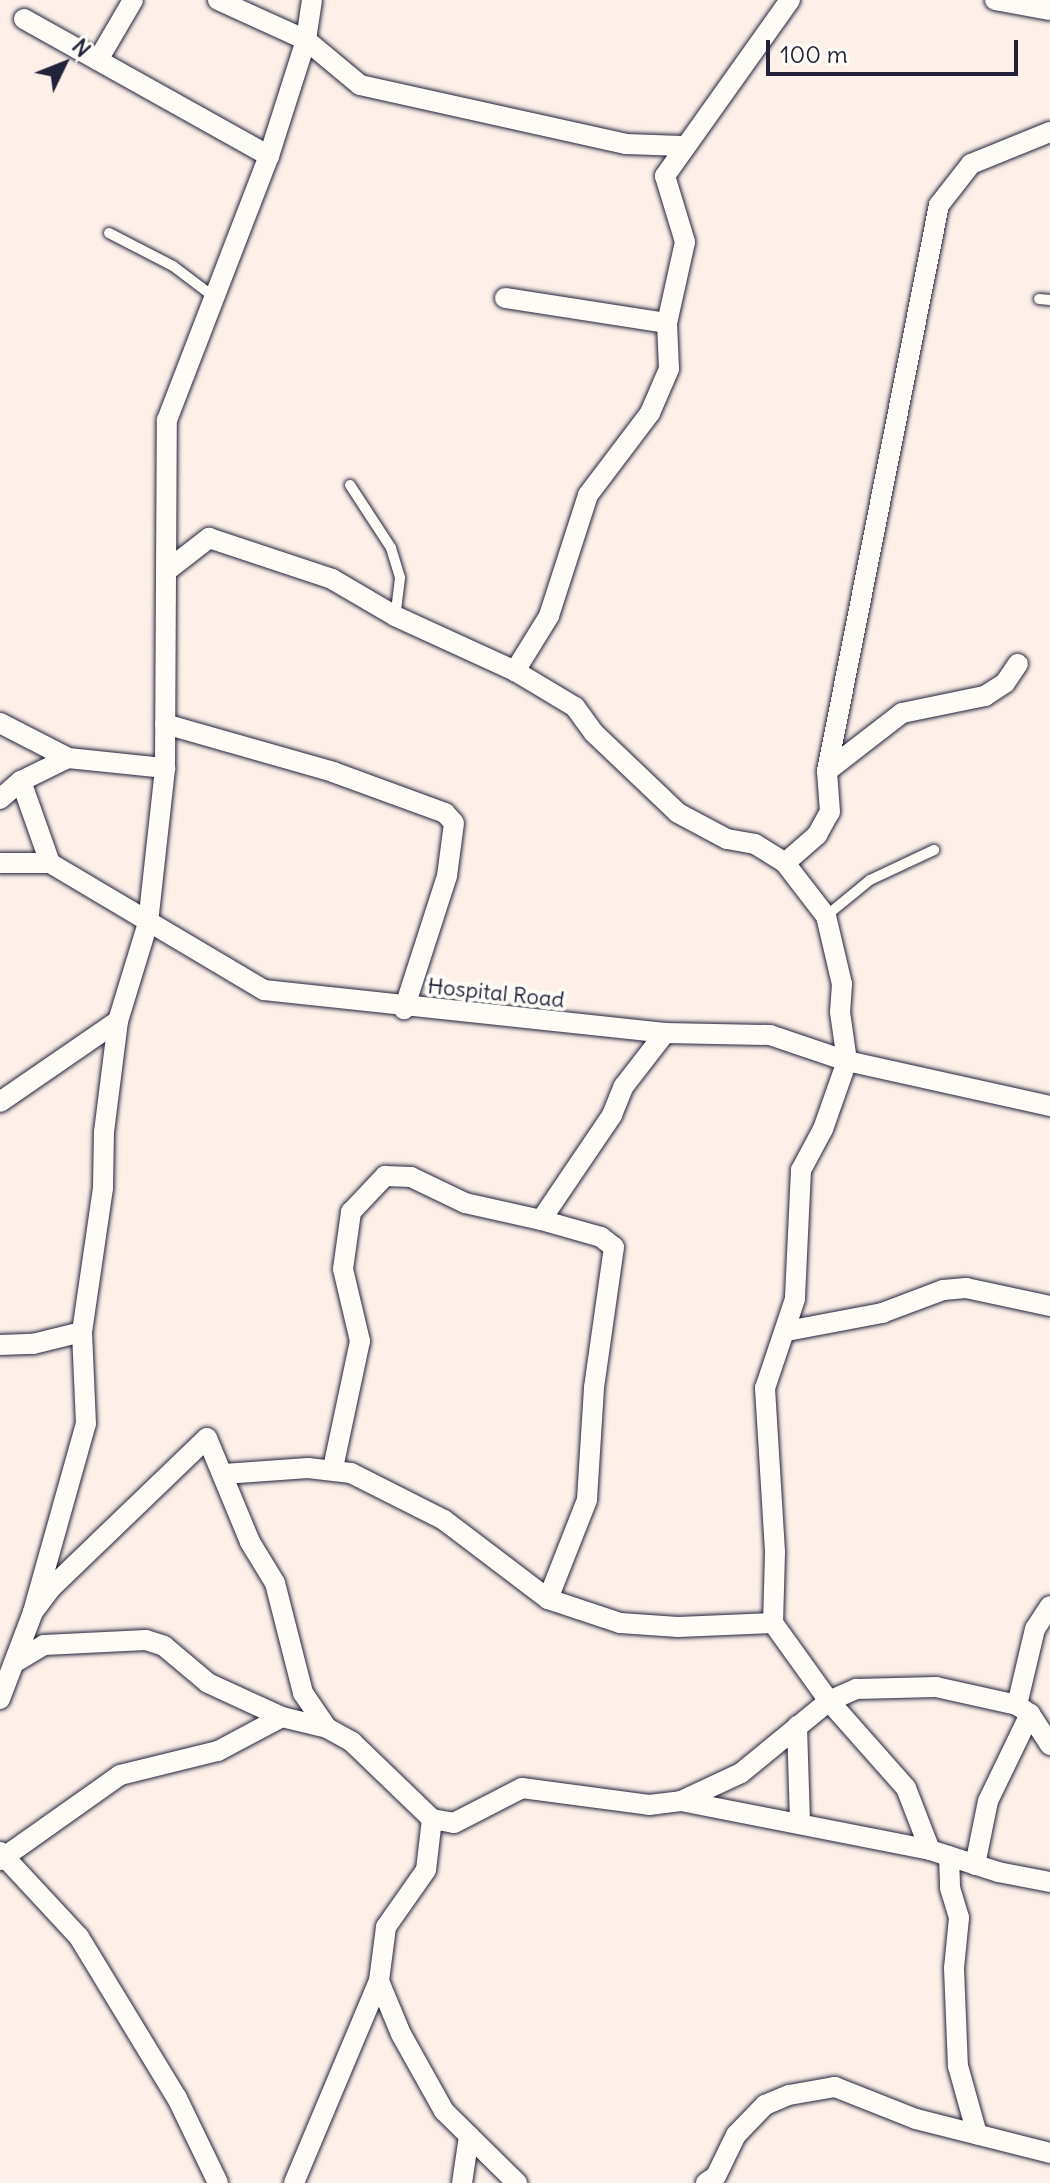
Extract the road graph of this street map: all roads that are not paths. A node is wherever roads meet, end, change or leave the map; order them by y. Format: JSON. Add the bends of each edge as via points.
{"nodes":[{"id":1,"x":133,"y":0,"type":"edge"},
{"id":2,"x":218,"y":0,"type":"edge"},
{"id":3,"x":312,"y":0,"type":"edge"},
{"id":4,"x":790,"y":0,"type":"edge"},
{"id":5,"x":995,"y":0,"type":"edge"},
{"id":6,"x":1050,"y":10,"type":"edge"},
{"id":7,"x":24,"y":19,"type":"dead end"},
{"id":8,"x":306,"y":40,"type":"junction"},
{"id":9,"x":98,"y":60,"type":"junction"},
{"id":10,"x":1050,"y":132,"type":"edge"},
{"id":11,"x":682,"y":146,"type":"junction"},
{"id":12,"x":269,"y":156,"type":"junction"},
{"id":13,"x":109,"y":233,"type":"dead end"},
{"id":14,"x":216,"y":298,"type":"junction"},
{"id":15,"x":505,"y":298,"type":"dead end"},
{"id":16,"x":667,"y":323,"type":"junction"},
{"id":17,"x":350,"y":485,"type":"dead end"},
{"id":18,"x":169,"y":569,"type":"junction"},
{"id":19,"x":395,"y":616,"type":"junction"},
{"id":20,"x":1018,"y":664,"type":"dead end"},
{"id":21,"x":515,"y":671,"type":"junction"},
{"id":22,"x":0,"y":723,"type":"edge"},
{"id":23,"x":165,"y":724,"type":"junction"},
{"id":24,"x":68,"y":758,"type":"junction"},
{"id":25,"x":165,"y":768,"type":"junction"},
{"id":26,"x":827,"y":771,"type":"junction"},
{"id":27,"x":21,"y":781,"type":"junction"},
{"id":28,"x":0,"y":799,"type":"edge"},
{"id":29,"x":934,"y":850,"type":"dead end"},
{"id":30,"x":0,"y":863,"type":"edge"},
{"id":31,"x":50,"y":863,"type":"junction"},
{"id":32,"x":785,"y":863,"type":"junction"},
{"id":33,"x":826,"y":916,"type":"junction"},
{"id":34,"x":148,"y":923,"type":"junction"},
{"id":35,"x":404,"y":1009,"type":"junction"},
{"id":36,"x":118,"y":1021,"type":"junction"},
{"id":37,"x":665,"y":1033,"type":"junction"},
{"id":38,"x":847,"y":1061,"type":"junction"},
{"id":39,"x":0,"y":1102,"type":"edge"},
{"id":40,"x":1050,"y":1106,"type":"edge"},
{"id":41,"x":541,"y":1220,"type":"junction"},
{"id":42,"x":1050,"y":1306,"type":"edge"},
{"id":43,"x":787,"y":1331,"type":"junction"},
{"id":44,"x":82,"y":1332,"type":"junction"},
{"id":45,"x":0,"y":1345,"type":"edge"},
{"id":46,"x":333,"y":1468,"type":"junction"},
{"id":47,"x":224,"y":1474,"type":"junction"},
{"id":48,"x":548,"y":1599,"type":"junction"},
{"id":49,"x":1050,"y":1606,"type":"edge"},
{"id":50,"x":33,"y":1612,"type":"junction"},
{"id":51,"x":773,"y":1623,"type":"junction"},
{"id":52,"x":14,"y":1663,"type":"junction"},
{"id":53,"x":0,"y":1699,"type":"edge"},
{"id":54,"x":829,"y":1701,"type":"junction"},
{"id":55,"x":1023,"y":1710,"type":"junction"},
{"id":56,"x":282,"y":1717,"type":"junction"},
{"id":57,"x":797,"y":1726,"type":"junction"},
{"id":58,"x":327,"y":1728,"type":"junction"},
{"id":59,"x":1050,"y":1745,"type":"edge"},
{"id":60,"x":681,"y":1801,"type":"junction"},
{"id":61,"x":432,"y":1819,"type":"junction"},
{"id":62,"x":800,"y":1824,"type":"junction"},
{"id":63,"x":940,"y":1853,"type":"junction"},
{"id":64,"x":1,"y":1856,"type":"edge"},
{"id":65,"x":975,"y":1865,"type":"junction"},
{"id":66,"x":1050,"y":1882,"type":"edge"},
{"id":67,"x":379,"y":1981,"type":"junction"},
{"id":68,"x":977,"y":2134,"type":"junction"},
{"id":69,"x":469,"y":2136,"type":"junction"},
{"id":70,"x":1050,"y":2153,"type":"edge"},
{"id":71,"x":218,"y":2183,"type":"edge"},
{"id":72,"x":294,"y":2183,"type":"edge"},
{"id":73,"x":462,"y":2183,"type":"edge"},
{"id":74,"x":517,"y":2183,"type":"edge"},
{"id":75,"x":706,"y":2183,"type":"edge"}],
"edges":[{"from":1,"to":9,"type":"street"},
{"from":2,"to":8,"type":"street"},
{"from":3,"to":8,"type":"street"},
{"from":4,"to":11,"type":"street"},
{"from":5,"to":6,"type":"street"},
{"from":7,"to":9,"type":"street"},
{"from":8,"to":11,"type":"street","via":[[360,85],[626,144]]},
{"from":8,"to":12,"type":"street"},
{"from":9,"to":12,"type":"street"},
{"from":10,"to":26,"type":"street","via":[[971,164],[939,205]]},
{"from":11,"to":16,"type":"street","via":[[665,176],[685,242]]},
{"from":12,"to":14,"type":"street"},
{"from":13,"to":14,"type":"lane","via":[[173,266]]},
{"from":14,"to":18,"type":"street","via":[[167,420]]},
{"from":15,"to":16,"type":"street"},
{"from":16,"to":21,"type":"street","via":[[669,369],[650,413],[588,495],[549,616]]},
{"from":17,"to":19,"type":"lane","via":[[391,548],[400,578]]},
{"from":18,"to":19,"type":"street","via":[[209,538],[332,579]]},
{"from":18,"to":23,"type":"street"},
{"from":19,"to":21,"type":"street"},
{"from":20,"to":26,"type":"street","via":[[1005,683],[985,696],[902,713]]},
{"from":21,"to":32,"type":"street","via":[[575,707],[594,733],[678,813],[727,839],[755,844]]},
{"from":22,"to":24,"type":"street"},
{"from":23,"to":25,"type":"street"},
{"from":23,"to":35,"type":"street","via":[[333,772],[445,813],[454,823],[447,876]]},
{"from":24,"to":25,"type":"street"},
{"from":24,"to":27,"type":"street"},
{"from":25,"to":34,"type":"street"},
{"from":26,"to":32,"type":"street","via":[[830,812],[817,835]]},
{"from":27,"to":28,"type":"street"},
{"from":27,"to":31,"type":"street"},
{"from":29,"to":33,"type":"lane","via":[[870,880]]},
{"from":30,"to":31,"type":"street"},
{"from":31,"to":34,"type":"street","name":"Hospital Road"},
{"from":32,"to":33,"type":"street"},
{"from":33,"to":38,"type":"street","via":[[842,984]]},
{"from":34,"to":35,"type":"street","name":"Hospital Road","via":[[264,990]]},
{"from":34,"to":36,"type":"street"},
{"from":35,"to":37,"type":"street","name":"Hospital Road"},
{"from":36,"to":39,"type":"street"},
{"from":36,"to":44,"type":"street"},
{"from":37,"to":38,"type":"street","name":"Hospital Road","via":[[770,1035]]},
{"from":37,"to":41,"type":"street","via":[[624,1086],[612,1115]]},
{"from":38,"to":40,"type":"street","name":"Hospital Road"},
{"from":38,"to":43,"type":"street","via":[[823,1129],[801,1170],[795,1299]]},
{"from":41,"to":46,"type":"street","via":[[465,1203],[411,1177],[385,1176],[351,1212],[343,1269],[360,1341]]},
{"from":41,"to":48,"type":"street","via":[[601,1237],[614,1247],[594,1388],[587,1500]]},
{"from":42,"to":43,"type":"street","via":[[966,1288],[943,1290],[882,1313]]},
{"from":43,"to":51,"type":"street","via":[[773,1356],[765,1388],[775,1553]]},
{"from":44,"to":45,"type":"street","via":[[33,1344]]},
{"from":44,"to":50,"type":"street","via":[[86,1424]]},
{"from":46,"to":47,"type":"street"},
{"from":46,"to":48,"type":"street","via":[[444,1520]]},
{"from":47,"to":50,"type":"street","via":[[207,1438],[51,1588]]},
{"from":47,"to":58,"type":"street","via":[[250,1542],[275,1583],[303,1693]]},
{"from":48,"to":51,"type":"street","via":[[620,1623]]},
{"from":49,"to":55,"type":"street","via":[[1035,1629]]},
{"from":50,"to":52,"type":"street"},
{"from":51,"to":54,"type":"street"},
{"from":52,"to":53,"type":"street"},
{"from":52,"to":56,"type":"street","via":[[44,1645],[146,1640],[164,1646],[208,1683]]},
{"from":54,"to":55,"type":"street","via":[[856,1689],[936,1687]]},
{"from":54,"to":57,"type":"street"},
{"from":54,"to":63,"type":"street","via":[[906,1788]]},
{"from":55,"to":59,"type":"street"},
{"from":55,"to":65,"type":"street","via":[[988,1801]]},
{"from":56,"to":58,"type":"street"},
{"from":56,"to":64,"type":"street","via":[[218,1751],[120,1775]]},
{"from":57,"to":60,"type":"street","via":[[741,1773]]},
{"from":57,"to":62,"type":"street"},
{"from":58,"to":61,"type":"street","via":[[352,1742]]},
{"from":60,"to":61,"type":"street","via":[[649,1805],[522,1788],[454,1823]]},
{"from":60,"to":62,"type":"street"},
{"from":61,"to":67,"type":"street","via":[[426,1870],[386,1927]]},
{"from":62,"to":63,"type":"street"},
{"from":63,"to":65,"type":"street"},
{"from":63,"to":68,"type":"street","via":[[959,1918],[954,1968],[958,2066]]},
{"from":64,"to":71,"type":"street","via":[[79,1937],[177,2098]]},
{"from":65,"to":66,"type":"street"},
{"from":67,"to":69,"type":"street","via":[[437,2099]]},
{"from":67,"to":72,"type":"street"},
{"from":68,"to":70,"type":"street"},
{"from":68,"to":75,"type":"street","via":[[916,2119],[835,2087],[811,2090],[765,2105],[749,2119],[716,2176]]},
{"from":69,"to":73,"type":"street"},
{"from":69,"to":74,"type":"street"}]}
